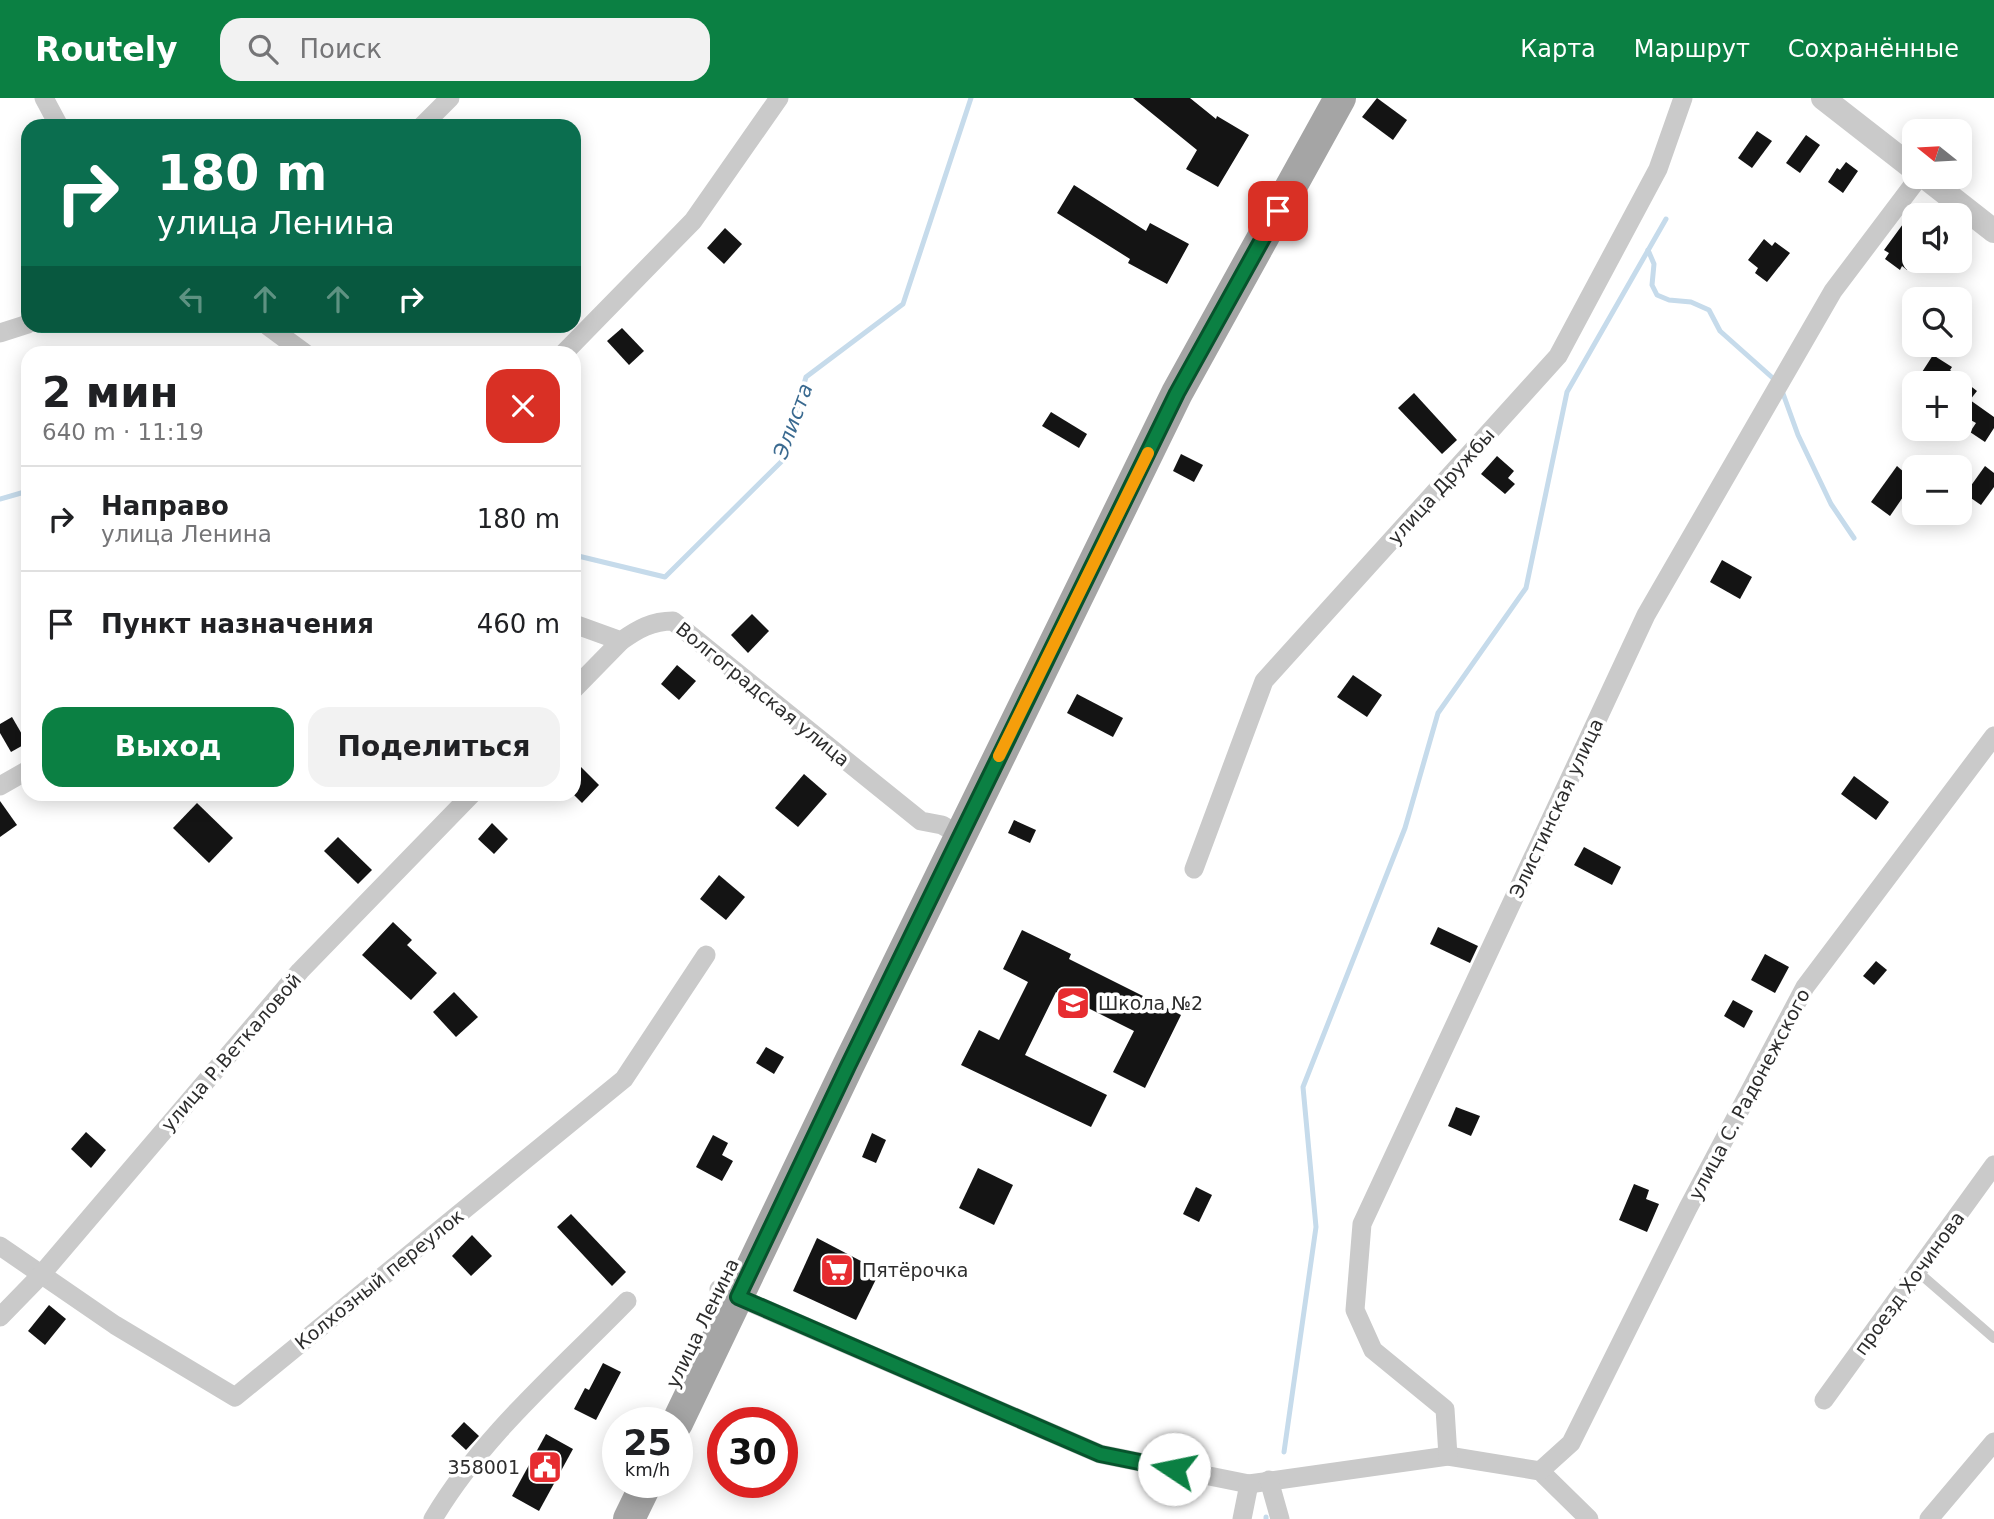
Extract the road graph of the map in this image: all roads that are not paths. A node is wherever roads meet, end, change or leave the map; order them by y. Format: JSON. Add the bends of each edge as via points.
{"nodes":[{"id":1,"x":44,"y":98,"type":"edge"},
{"id":2,"x":450,"y":98,"type":"edge"},
{"id":3,"x":779,"y":98,"type":"edge"},
{"id":4,"x":1315,"y":98,"type":"edge"},
{"id":5,"x":1340,"y":98,"type":"edge"},
{"id":6,"x":1683,"y":98,"type":"edge"},
{"id":7,"x":1823,"y":98,"type":"edge"},
{"id":8,"x":55,"y":119,"type":"edge"},
{"id":9,"x":429,"y":119,"type":"edge"},
{"id":10,"x":1902,"y":160,"type":"edge"},
{"id":11,"x":1910,"y":189,"type":"edge"},
{"id":12,"x":1940,"y":189,"type":"edge"},
{"id":13,"x":1994,"y":231,"type":"edge"},
{"id":14,"x":21,"y":326,"type":"edge"},
{"id":15,"x":0,"y":333,"type":"edge"},
{"id":16,"x":278,"y":333,"type":"edge"},
{"id":17,"x":295,"y":346,"type":"edge"},
{"id":18,"x":571,"y":346,"type":"edge"},
{"id":19,"x":581,"y":627,"type":"edge"},
{"id":20,"x":621,"y":641,"type":"junction"},
{"id":21,"x":581,"y":682,"type":"edge"},
{"id":22,"x":1994,"y":736,"type":"edge"},
{"id":23,"x":21,"y":774,"type":"edge"},
{"id":24,"x":0,"y":786,"type":"edge"},
{"id":25,"x":464,"y":801,"type":"edge"},
{"id":26,"x":951,"y":830,"type":"junction"},
{"id":27,"x":1194,"y":869,"type":"dead end"},
{"id":28,"x":706,"y":955,"type":"dead end"},
{"id":29,"x":1994,"y":1165,"type":"edge"},
{"id":30,"x":0,"y":1246,"type":"edge"},
{"id":31,"x":1918,"y":1272,"type":"junction"},
{"id":32,"x":40,"y":1276,"type":"junction"},
{"id":33,"x":728,"y":1293,"type":"junction"},
{"id":34,"x":627,"y":1301,"type":"dead end"},
{"id":35,"x":0,"y":1317,"type":"edge"},
{"id":36,"x":1994,"y":1338,"type":"edge"},
{"id":37,"x":1824,"y":1401,"type":"dead end"},
{"id":38,"x":662,"y":1407,"type":"edge"},
{"id":39,"x":683,"y":1407,"type":"edge"},
{"id":40,"x":1994,"y":1442,"type":"edge"},
{"id":41,"x":1448,"y":1456,"type":"junction"},
{"id":42,"x":1540,"y":1471,"type":"junction"},
{"id":43,"x":1259,"y":1482,"type":"junction"},
{"id":44,"x":616,"y":1498,"type":"edge"},
{"id":45,"x":639,"y":1498,"type":"edge"},
{"id":46,"x":433,"y":1519,"type":"edge"},
{"id":47,"x":606,"y":1519,"type":"edge"},
{"id":48,"x":629,"y":1519,"type":"edge"},
{"id":49,"x":1242,"y":1519,"type":"edge"},
{"id":50,"x":1280,"y":1519,"type":"edge"},
{"id":51,"x":1589,"y":1519,"type":"edge"},
{"id":52,"x":1929,"y":1519,"type":"edge"}],
"edges":[{"from":1,"to":8,"type":"street"},
{"from":2,"to":9,"type":"street"},
{"from":3,"to":18,"type":"street","via":[[693,221]]},
{"from":4,"to":26,"type":"main road","name":"улица Ленина","via":[[1162,379]]},
{"from":5,"to":26,"type":"main road","name":"улица Ленина","via":[[1177,393]]},
{"from":6,"to":27,"type":"street","name":"улица Дружбы","via":[[1658,169],[1558,356],[1264,681]]},
{"from":7,"to":10,"type":"street"},
{"from":11,"to":41,"type":"street","name":"Элистинская улица","via":[[1833,291],[1646,615],[1362,1224],[1355,1310],[1373,1350],[1445,1409]]},
{"from":12,"to":13,"type":"street"},
{"from":14,"to":15,"type":"street"},
{"from":16,"to":17,"type":"street"},
{"from":19,"to":20,"type":"street"},
{"from":20,"to":21,"type":"street"},
{"from":20,"to":26,"type":"street","name":"Волгоградская улица","via":[[656,621],[673,621],[921,821]]},
{"from":22,"to":42,"type":"street","name":"улица С. Радонежского","via":[[1805,987],[1571,1443]]},
{"from":23,"to":24,"type":"street"},
{"from":25,"to":32,"type":"street","name":"улица Р.Веткаловой","via":[[300,971]]},
{"from":26,"to":33,"type":"main road","name":"улица Ленина","via":[[853,1014]]},
{"from":28,"to":32,"type":"street","name":"Колхозный переулок","via":[[624,1079],[234,1397]]},
{"from":29,"to":31,"type":"street","name":"проезд Хочинова"},
{"from":30,"to":32,"type":"street","name":"Колхозный переулок"},
{"from":31,"to":36,"type":"lane"},
{"from":31,"to":37,"type":"street","name":"проезд Хочинова"},
{"from":32,"to":35,"type":"street","name":"улица Р.Веткаловой"},
{"from":33,"to":38,"type":"main road","name":"улица Ленина"},
{"from":33,"to":39,"type":"main road","name":"улица Ленина"},
{"from":33,"to":43,"type":"street","via":[[1100,1454]]},
{"from":34,"to":46,"type":"street","via":[[499,1432],[453,1486]]},
{"from":40,"to":52,"type":"street"},
{"from":41,"to":42,"type":"street"},
{"from":41,"to":43,"type":"street"},
{"from":42,"to":51,"type":"street"},
{"from":43,"to":49,"type":"street"},
{"from":43,"to":50,"type":"street"},
{"from":44,"to":47,"type":"main road"},
{"from":45,"to":48,"type":"main road"}]}
